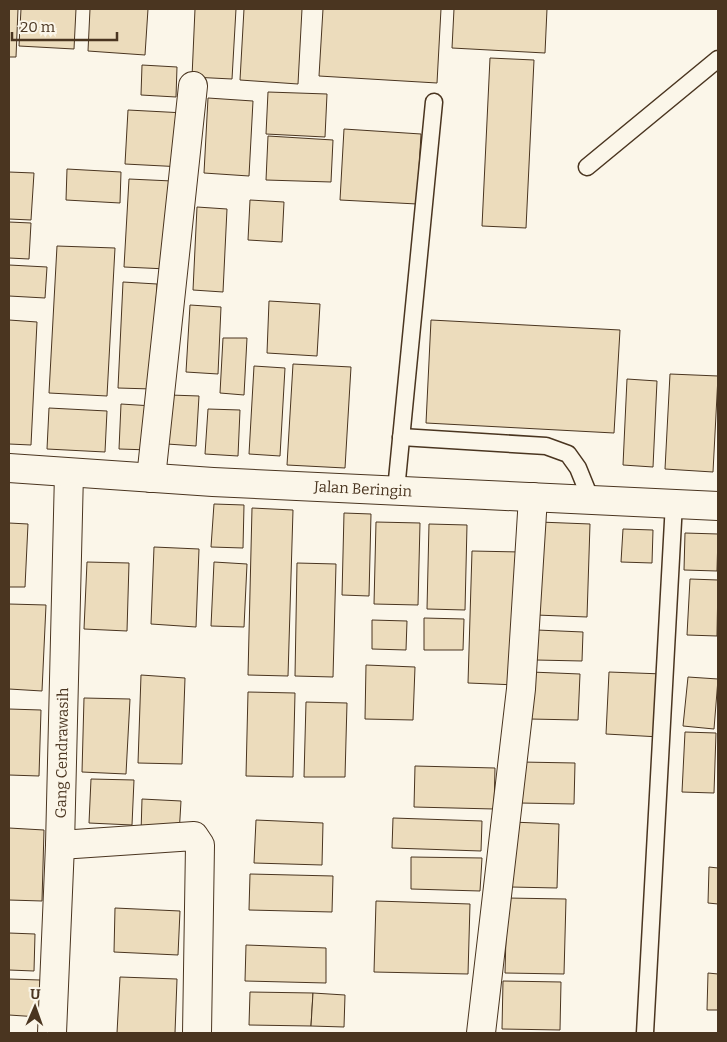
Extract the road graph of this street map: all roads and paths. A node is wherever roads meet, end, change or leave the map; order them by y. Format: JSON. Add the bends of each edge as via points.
{"nodes":[{"id":1,"x":718,"y":59,"type":"edge"},
{"id":2,"x":193,"y":86,"type":"dead end"},
{"id":3,"x":434,"y":102,"type":"dead end"},
{"id":4,"x":587,"y":167,"type":"dead end"},
{"id":5,"x":401,"y":437,"type":"junction"},
{"id":6,"x":9,"y":468,"type":"edge"},
{"id":7,"x":69,"y":472,"type":"junction"},
{"id":8,"x":151,"y":478,"type":"junction"},
{"id":9,"x":396,"y":490,"type":"junction"},
{"id":10,"x":533,"y":497,"type":"junction"},
{"id":11,"x":591,"y":500,"type":"junction"},
{"id":12,"x":674,"y":504,"type":"junction"},
{"id":13,"x":718,"y":506,"type":"edge"},
{"id":14,"x":60,"y":845,"type":"junction"},
{"id":15,"x":52,"y":1033,"type":"edge"},
{"id":16,"x":197,"y":1033,"type":"edge"},
{"id":17,"x":481,"y":1033,"type":"edge"},
{"id":18,"x":645,"y":1033,"type":"edge"}],
"edges":[{"from":1,"to":4,"type":"lane"},
{"from":2,"to":8,"type":"street"},
{"from":3,"to":5,"type":"lane"},
{"from":5,"to":9,"type":"lane"},
{"from":5,"to":11,"type":"lane","via":[[546,446],[568,454],[578,468]]},
{"from":6,"to":7,"type":"street","name":"Jalan Beringin"},
{"from":7,"to":8,"type":"street","name":"Jalan Beringin"},
{"from":7,"to":14,"type":"street","name":"Gang Cendrawasih"},
{"from":8,"to":9,"type":"street","name":"Jalan Beringin"},
{"from":9,"to":10,"type":"street","name":"Jalan Beringin"},
{"from":10,"to":11,"type":"street","name":"Jalan Beringin"},
{"from":10,"to":17,"type":"street","via":[[520,689]]},
{"from":11,"to":12,"type":"street","name":"Jalan Beringin"},
{"from":12,"to":13,"type":"street","name":"Jalan Beringin"},
{"from":12,"to":18,"type":"lane"},
{"from":14,"to":15,"type":"street","name":"Gang Cendrawasih"},
{"from":14,"to":16,"type":"street","via":[[194,836],[198,839]]}]}
